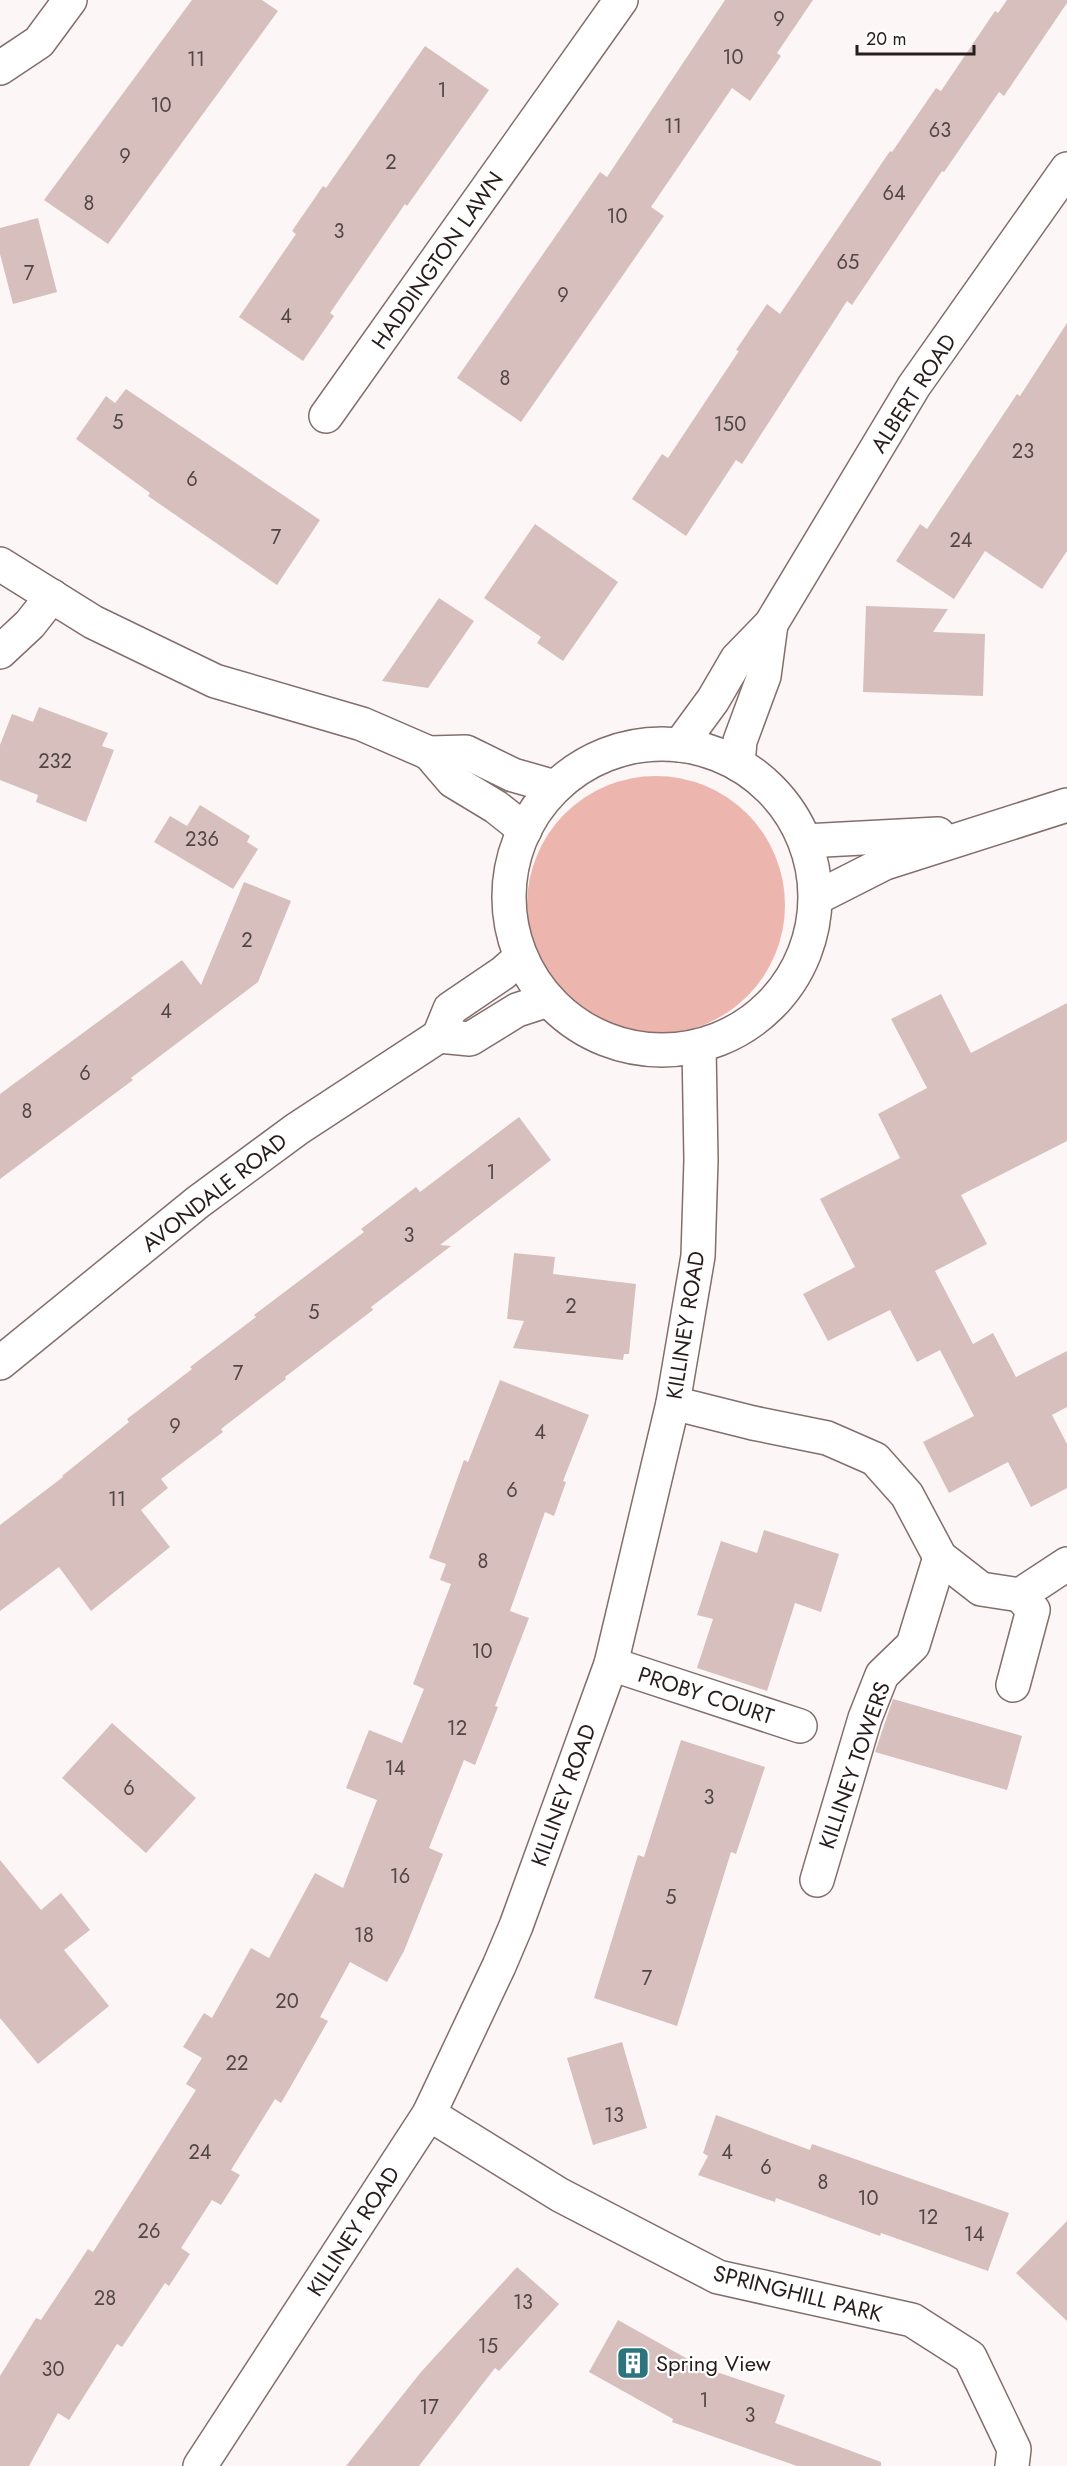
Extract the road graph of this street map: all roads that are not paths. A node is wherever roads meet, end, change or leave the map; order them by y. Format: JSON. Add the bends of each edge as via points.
{"nodes":[{"id":1,"x":70,"y":0,"type":"edge"},
{"id":2,"x":621,"y":0,"type":"edge"},
{"id":3,"x":0,"y":68,"type":"edge"},
{"id":4,"x":1067,"y":170,"type":"edge"},
{"id":5,"x":327,"y":416,"type":"dead end"},
{"id":6,"x":0,"y":564,"type":"edge"},
{"id":7,"x":52,"y":596,"type":"junction"},
{"id":8,"x":771,"y":624,"type":"junction"},
{"id":9,"x":0,"y":652,"type":"edge"},
{"id":10,"x":680,"y":745,"type":"junction"},
{"id":11,"x":429,"y":753,"type":"junction"},
{"id":12,"x":738,"y":764,"type":"junction"},
{"id":13,"x":555,"y":788,"type":"junction"},
{"id":14,"x":1067,"y":805,"type":"edge"},
{"id":15,"x":525,"y":830,"type":"junction"},
{"id":16,"x":977,"y":833,"type":"junction"},
{"id":17,"x":805,"y":841,"type":"junction"},
{"id":18,"x":816,"y":898,"type":"junction"},
{"id":19,"x":521,"y":957,"type":"junction"},
{"id":20,"x":548,"y":1000,"type":"junction"},
{"id":21,"x":439,"y":1036,"type":"junction"},
{"id":22,"x":699,"y":1046,"type":"junction"},
{"id":23,"x":0,"y":1363,"type":"edge"},
{"id":24,"x":673,"y":1403,"type":"junction"},
{"id":25,"x":940,"y":1557,"type":"junction"},
{"id":26,"x":1067,"y":1564,"type":"edge"},
{"id":27,"x":1020,"y":1595,"type":"junction"},
{"id":28,"x":611,"y":1664,"type":"junction"},
{"id":29,"x":1013,"y":1685,"type":"dead end"},
{"id":30,"x":800,"y":1726,"type":"dead end"},
{"id":31,"x":817,"y":1880,"type":"dead end"},
{"id":32,"x":429,"y":2114,"type":"junction"},
{"id":33,"x":200,"y":2466,"type":"edge"},
{"id":34,"x":1012,"y":2466,"type":"edge"}],
"edges":[{"from":1,"to":3,"type":"street","via":[[39,42]]},
{"from":2,"to":5,"type":"street","name":"HADDINGTON LAWN"},
{"from":4,"to":8,"type":"street","name":"ALBERT ROAD","via":[[914,386]]},
{"from":6,"to":7,"type":"street"},
{"from":7,"to":9,"type":"street"},
{"from":7,"to":11,"type":"street","via":[[93,622],[215,681],[362,724]]},
{"from":8,"to":10,"type":"street","name":"ALBERT ROAD","via":[[737,659]]},
{"from":8,"to":12,"type":"street","name":"ALBERT ROAD","via":[[764,676],[740,741]]},
{"from":10,"to":12,"type":"street","via":[[706,750]]},
{"from":10,"to":13,"type":"street","via":[[653,744],[617,751],[594,760]]},
{"from":11,"to":13,"type":"street","via":[[466,752],[513,775]]},
{"from":11,"to":15,"type":"street","via":[[453,781]]},
{"from":12,"to":17,"type":"street","via":[[774,793],[792,815]]},
{"from":13,"to":15,"type":"street"},
{"from":14,"to":16,"type":"street"},
{"from":15,"to":19,"type":"street","via":[[514,857],[509,888],[511,924]]},
{"from":16,"to":17,"type":"street"},
{"from":16,"to":18,"type":"street","via":[[885,863]]},
{"from":17,"to":18,"type":"street"},
{"from":18,"to":22,"type":"street","via":[[813,928],[799,968],[776,1001],[740,1029]]},
{"from":19,"to":20,"type":"street"},
{"from":19,"to":21,"type":"street","via":[[503,974],[450,1009]]},
{"from":20,"to":21,"type":"street","via":[[517,1010],[470,1039]]},
{"from":20,"to":22,"type":"street","via":[[570,1020],[597,1036],[626,1046],[655,1050]]},
{"from":21,"to":23,"type":"street","name":"AVONDALE ROAD","via":[[297,1129],[198,1202]]},
{"from":22,"to":24,"type":"street","name":"KILLINEY ROAD","via":[[698,1256]]},
{"from":24,"to":25,"type":"street","via":[[827,1438],[875,1459],[907,1495]]},
{"from":24,"to":28,"type":"street","name":"KILLINEY ROAD"},
{"from":25,"to":27,"type":"street","via":[[981,1589]]},
{"from":25,"to":31,"type":"street","name":"KILLINEY TOWERS","via":[[913,1645],[882,1675],[865,1718]]},
{"from":26,"to":27,"type":"street"},
{"from":27,"to":29,"type":"street","via":[[1033,1610]]},
{"from":28,"to":30,"type":"street","name":"PROBY COURT"},
{"from":28,"to":32,"type":"street","name":"KILLINEY ROAD","via":[[516,1926]]},
{"from":32,"to":33,"type":"street","name":"KILLINEY ROAD"},
{"from":32,"to":34,"type":"street","name":"SPRINGHILL PARK","via":[[560,2195],[718,2277],[912,2320],[970,2357],[1014,2449]]}]}
